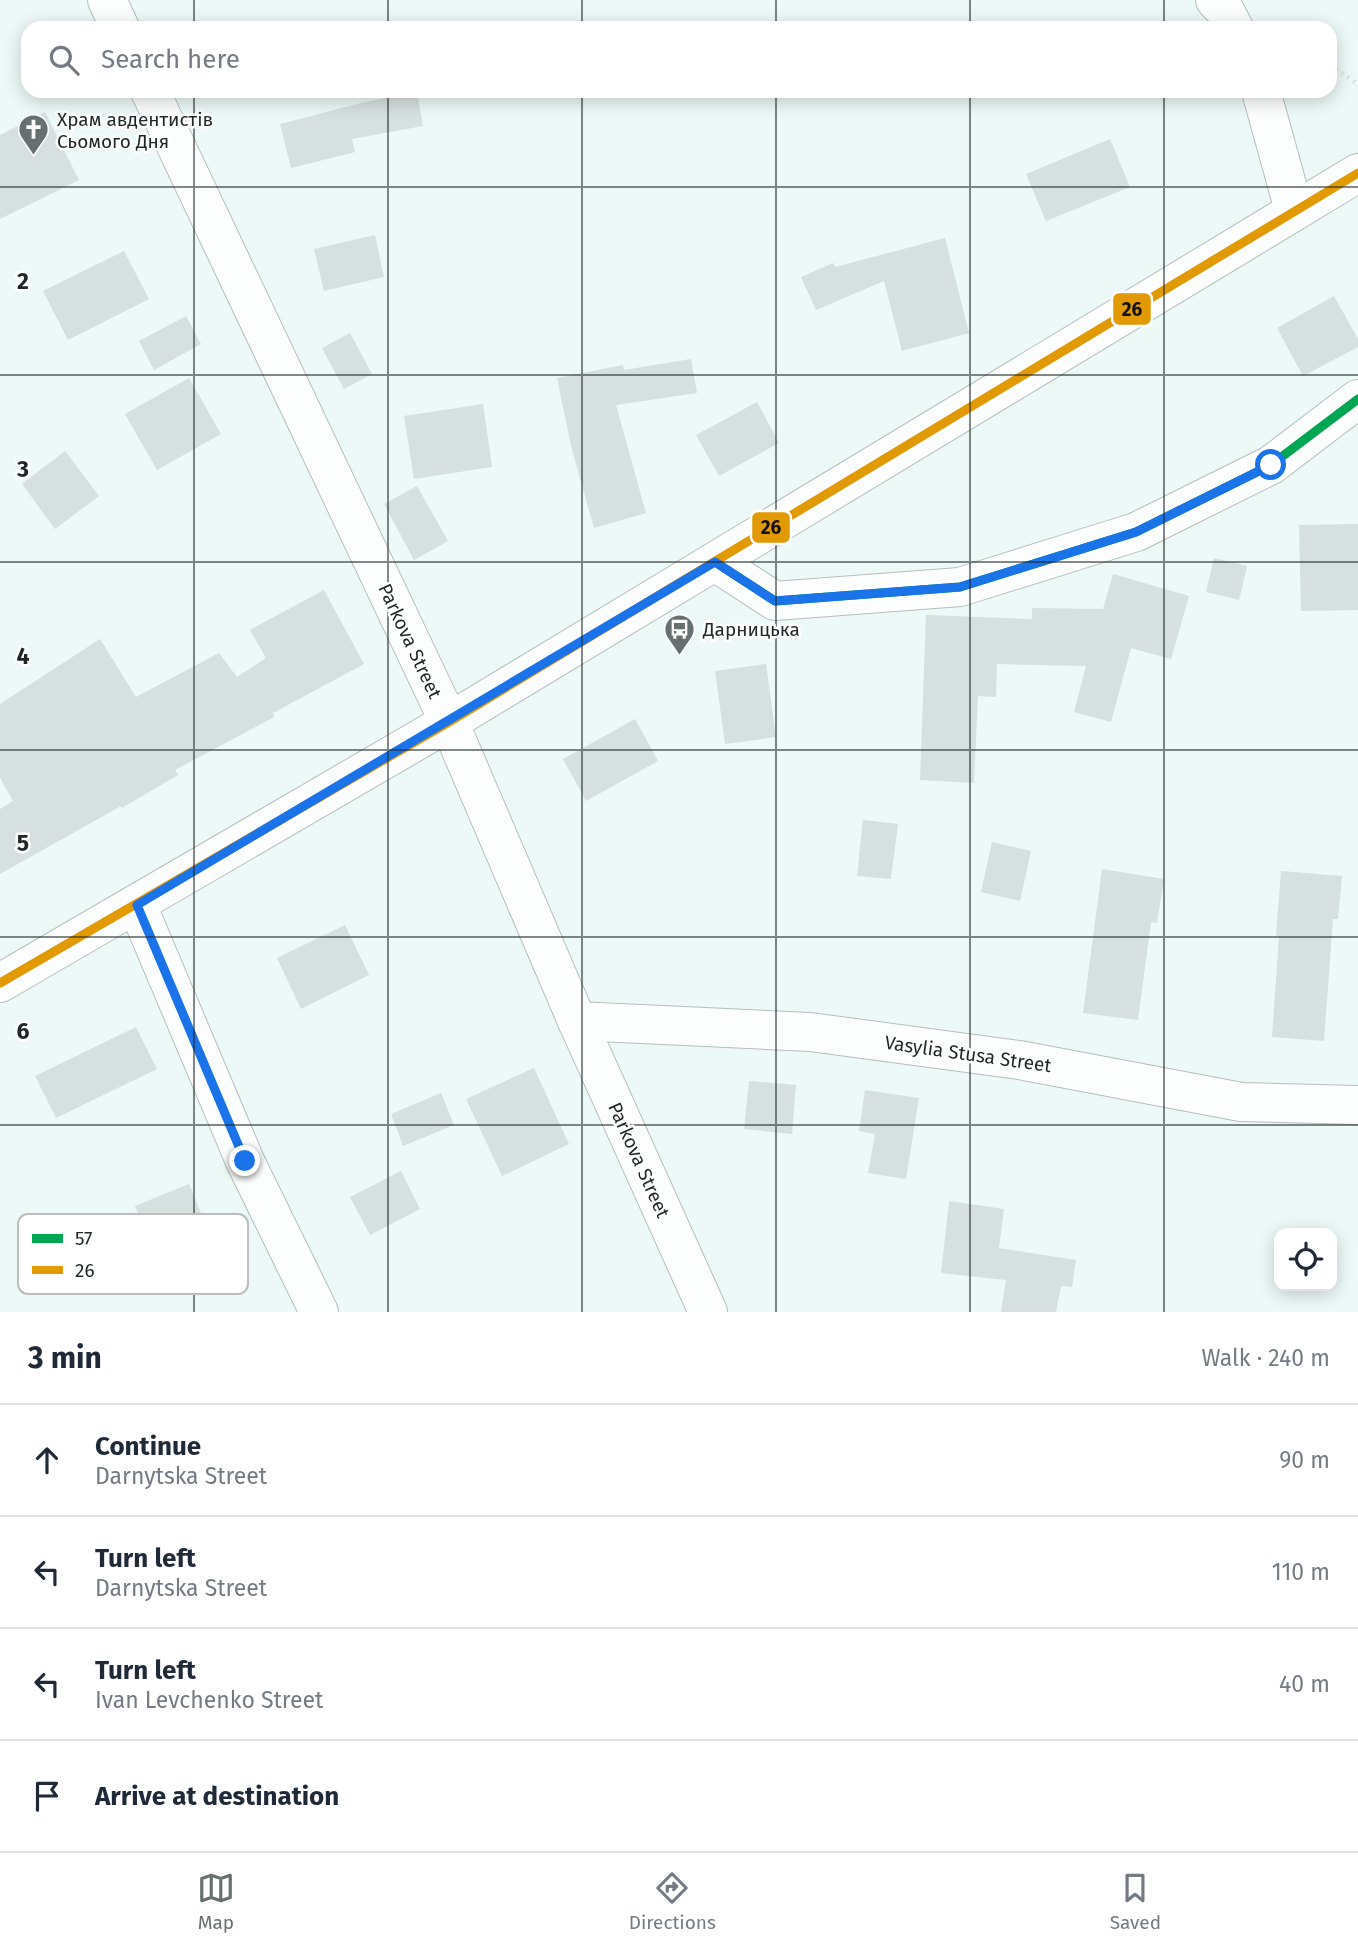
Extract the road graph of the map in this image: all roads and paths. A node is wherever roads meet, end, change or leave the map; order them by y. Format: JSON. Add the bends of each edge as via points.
{"nodes":[{"id":1,"x":107,"y":0,"type":"edge"},
{"id":2,"x":1215,"y":0,"type":"edge"},
{"id":3,"x":117,"y":21,"type":"edge"},
{"id":4,"x":1230,"y":21,"type":"edge"},
{"id":5,"x":1337,"y":70,"type":"edge"},
{"id":6,"x":1358,"y":84,"type":"edge"},
{"id":7,"x":153,"y":98,"type":"edge"},
{"id":8,"x":1263,"y":98,"type":"edge"},
{"id":9,"x":1358,"y":173,"type":"edge"},
{"id":10,"x":1294,"y":210,"type":"junction"},
{"id":11,"x":1358,"y":399,"type":"edge"},
{"id":12,"x":715,"y":562,"type":"junction"},
{"id":13,"x":449,"y":722,"type":"junction"},
{"id":14,"x":137,"y":905,"type":"junction"},
{"id":15,"x":0,"y":984,"type":"edge"},
{"id":16,"x":577,"y":1021,"type":"junction"},
{"id":17,"x":1358,"y":1105,"type":"edge"},
{"id":18,"x":319,"y":1312,"type":"edge"},
{"id":19,"x":708,"y":1312,"type":"edge"}],
"edges":[{"from":1,"to":3,"type":"street"},
{"from":2,"to":4,"type":"street"},
{"from":5,"to":6,"type":"path"},
{"from":7,"to":13,"type":"street","name":"Parkova Street"},
{"from":8,"to":10,"type":"street"},
{"from":9,"to":10,"type":"street"},
{"from":10,"to":12,"type":"street"},
{"from":11,"to":12,"type":"street","via":[[1271,465],[1136,532],[960,587],[775,601]]},
{"from":12,"to":13,"type":"street"},
{"from":13,"to":14,"type":"street"},
{"from":13,"to":16,"type":"street","name":"Parkova Street"},
{"from":14,"to":15,"type":"street"},
{"from":14,"to":18,"type":"street","via":[[245,1161]]},
{"from":16,"to":17,"type":"street","name":"Vasylia Stusa Street","via":[[810,1032],[1019,1060],[1241,1102]]},
{"from":16,"to":19,"type":"street","name":"Parkova Street"}]}
